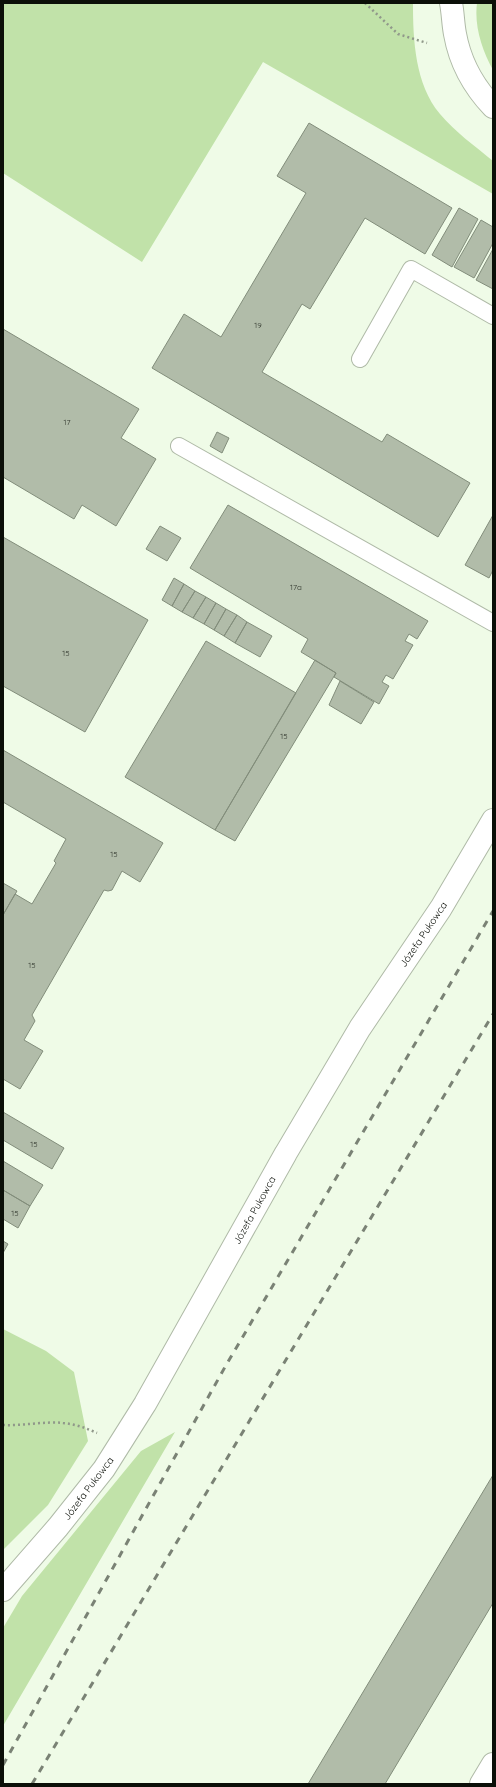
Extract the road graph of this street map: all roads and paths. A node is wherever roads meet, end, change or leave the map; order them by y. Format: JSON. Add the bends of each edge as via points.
{"nodes":[{"id":1,"x":365,"y":3,"type":"edge"},
{"id":2,"x":454,"y":7,"type":"edge"},
{"id":3,"x":428,"y":43,"type":"dead end"},
{"id":4,"x":493,"y":107,"type":"edge"},
{"id":5,"x":493,"y":316,"type":"edge"},
{"id":6,"x":360,"y":359,"type":"dead end"},
{"id":7,"x":179,"y":446,"type":"dead end"},
{"id":8,"x":493,"y":623,"type":"edge"},
{"id":9,"x":493,"y":820,"type":"edge"},
{"id":10,"x":3,"y":1425,"type":"edge"},
{"id":11,"x":100,"y":1435,"type":"dead end"},
{"id":12,"x":3,"y":1590,"type":"edge"},
{"id":13,"x":493,"y":1764,"type":"edge"},
{"id":14,"x":481,"y":1784,"type":"edge"}],
"edges":[{"from":1,"to":3,"type":"path","via":[[398,34]]},
{"from":2,"to":4,"type":"street","via":[[455,34],[461,59],[472,82]]},
{"from":5,"to":6,"type":"lane","via":[[411,269]]},
{"from":7,"to":8,"type":"lane"},
{"from":9,"to":12,"type":"street","name":"Józefa Pukowca","via":[[441,908],[360,1028],[286,1153],[186,1333],[104,1469]]},
{"from":10,"to":11,"type":"path","via":[[63,1423],[85,1428]]},
{"from":13,"to":14,"type":"street"}]}
